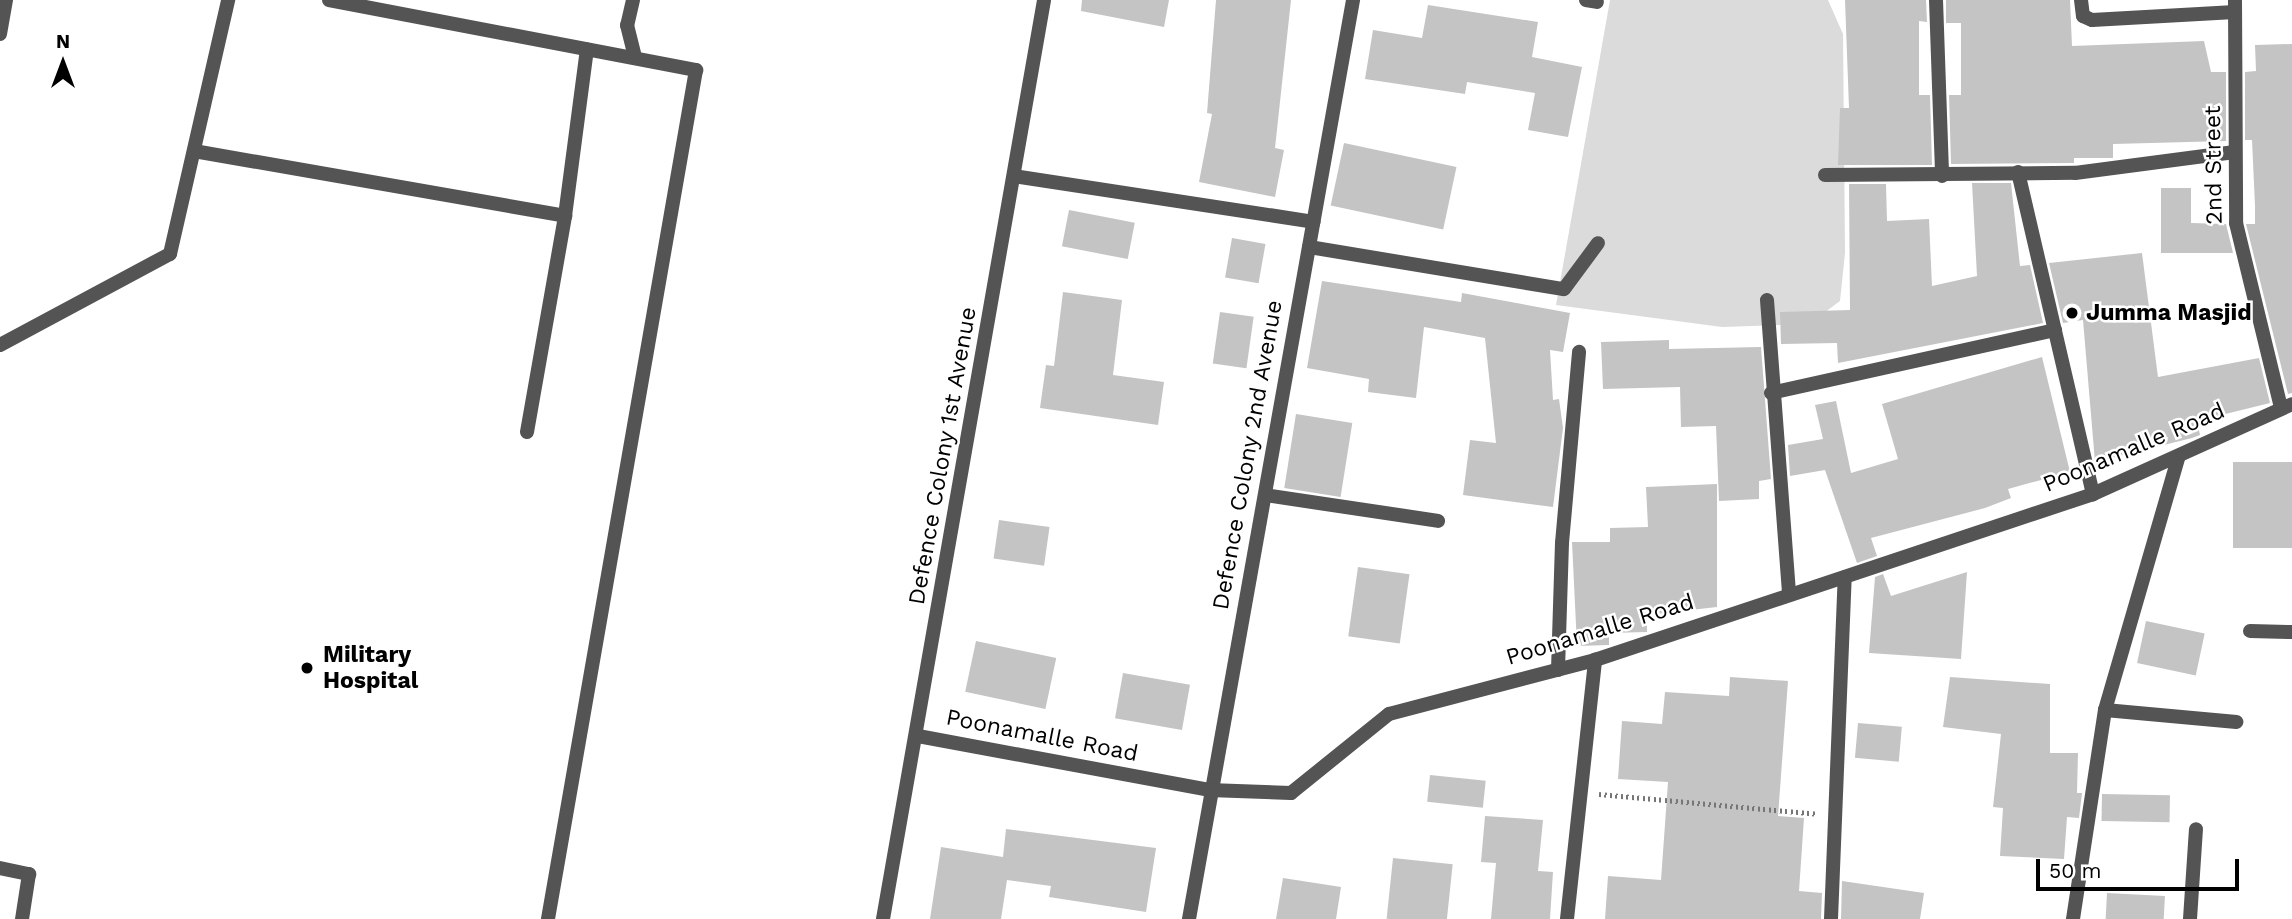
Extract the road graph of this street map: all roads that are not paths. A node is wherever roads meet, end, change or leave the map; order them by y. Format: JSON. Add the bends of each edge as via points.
{"nodes":[{"id":1,"x":6,"y":0,"type":"edge"},
{"id":2,"x":228,"y":0,"type":"edge"},
{"id":3,"x":329,"y":0,"type":"edge"},
{"id":4,"x":632,"y":0,"type":"edge"},
{"id":5,"x":1044,"y":0,"type":"edge"},
{"id":6,"x":1353,"y":0,"type":"edge"},
{"id":7,"x":1936,"y":0,"type":"edge"},
{"id":8,"x":2081,"y":0,"type":"edge"},
{"id":9,"x":2235,"y":6,"type":"edge"},
{"id":10,"x":0,"y":34,"type":"edge"},
{"id":11,"x":587,"y":50,"type":"junction"},
{"id":12,"x":635,"y":58,"type":"junction"},
{"id":13,"x":194,"y":151,"type":"junction"},
{"id":14,"x":2235,"y":152,"type":"junction"},
{"id":15,"x":2018,"y":172,"type":"junction"},
{"id":16,"x":1825,"y":174,"type":"dead end"},
{"id":17,"x":1014,"y":176,"type":"junction"},
{"id":18,"x":1942,"y":176,"type":"junction"},
{"id":19,"x":565,"y":216,"type":"junction"},
{"id":20,"x":1313,"y":222,"type":"junction"},
{"id":21,"x":1598,"y":243,"type":"dead end"},
{"id":22,"x":1309,"y":247,"type":"junction"},
{"id":23,"x":1767,"y":300,"type":"dead end"},
{"id":24,"x":2054,"y":330,"type":"junction"},
{"id":25,"x":0,"y":345,"type":"edge"},
{"id":26,"x":1580,"y":352,"type":"dead end"},
{"id":27,"x":1771,"y":393,"type":"junction"},
{"id":28,"x":2286,"y":406,"type":"edge"},
{"id":29,"x":527,"y":432,"type":"dead end"},
{"id":30,"x":2178,"y":458,"type":"junction"},
{"id":31,"x":2093,"y":494,"type":"junction"},
{"id":32,"x":1265,"y":495,"type":"junction"},
{"id":33,"x":1438,"y":521,"type":"dead end"},
{"id":34,"x":1845,"y":577,"type":"junction"},
{"id":35,"x":1789,"y":592,"type":"junction"},
{"id":36,"x":2250,"y":631,"type":"dead end"},
{"id":37,"x":2292,"y":632,"type":"edge"},
{"id":38,"x":1595,"y":660,"type":"junction"},
{"id":39,"x":1558,"y":670,"type":"junction"},
{"id":40,"x":2105,"y":710,"type":"junction"},
{"id":41,"x":2236,"y":722,"type":"dead end"},
{"id":42,"x":918,"y":736,"type":"junction"},
{"id":43,"x":1209,"y":790,"type":"junction"},
{"id":44,"x":2196,"y":829,"type":"dead end"},
{"id":45,"x":0,"y":868,"type":"edge"},
{"id":46,"x":22,"y":919,"type":"edge"},
{"id":47,"x":548,"y":919,"type":"edge"},
{"id":48,"x":883,"y":919,"type":"edge"},
{"id":49,"x":1189,"y":919,"type":"edge"},
{"id":50,"x":1567,"y":919,"type":"edge"},
{"id":51,"x":1831,"y":919,"type":"edge"},
{"id":52,"x":2073,"y":919,"type":"edge"},
{"id":53,"x":2190,"y":919,"type":"edge"}],
"edges":[{"from":1,"to":10,"type":"street"},
{"from":2,"to":13,"type":"street"},
{"from":3,"to":11,"type":"street"},
{"from":4,"to":12,"type":"street","via":[[627,25]]},
{"from":5,"to":17,"type":"street","name":"Defence Colony 1st Avenue"},
{"from":6,"to":20,"type":"street","name":"Defence Colony 2nd Avenue"},
{"from":7,"to":18,"type":"street"},
{"from":8,"to":9,"type":"street","via":[[2083,16],[2092,20]]},
{"from":9,"to":14,"type":"street","name":"2nd Street"},
{"from":11,"to":12,"type":"street"},
{"from":11,"to":19,"type":"street"},
{"from":12,"to":47,"type":"street","via":[[696,70]]},
{"from":13,"to":19,"type":"street"},
{"from":13,"to":25,"type":"street","via":[[170,254]]},
{"from":14,"to":15,"type":"street","via":[[2075,173]]},
{"from":14,"to":28,"type":"street","name":"2nd Street","via":[[2236,223]]},
{"from":15,"to":18,"type":"street"},
{"from":15,"to":24,"type":"street"},
{"from":16,"to":18,"type":"street"},
{"from":17,"to":20,"type":"street"},
{"from":17,"to":42,"type":"street","name":"Defence Colony 1st Avenue"},
{"from":19,"to":29,"type":"street"},
{"from":20,"to":22,"type":"street","name":"Defence Colony 2nd Avenue"},
{"from":21,"to":22,"type":"street","via":[[1564,289]]},
{"from":22,"to":32,"type":"street","name":"Defence Colony 2nd Avenue"},
{"from":23,"to":27,"type":"street"},
{"from":24,"to":27,"type":"street"},
{"from":24,"to":31,"type":"street"},
{"from":26,"to":39,"type":"street","via":[[1562,542]]},
{"from":27,"to":35,"type":"street"},
{"from":28,"to":30,"type":"street","name":"Poonamalle Road"},
{"from":30,"to":31,"type":"street","name":"Poonamalle Road"},
{"from":30,"to":40,"type":"street"},
{"from":31,"to":34,"type":"street","name":"Poonamalle Road"},
{"from":32,"to":33,"type":"street"},
{"from":32,"to":43,"type":"street","name":"Defence Colony 2nd Avenue"},
{"from":34,"to":35,"type":"street","name":"Poonamalle Road"},
{"from":34,"to":51,"type":"street"},
{"from":35,"to":38,"type":"street","name":"Poonamalle Road"},
{"from":36,"to":37,"type":"street"},
{"from":38,"to":39,"type":"street","name":"Poonamalle Road"},
{"from":38,"to":50,"type":"street"},
{"from":39,"to":43,"type":"street","name":"Poonamalle Road","via":[[1389,714],[1291,793]]},
{"from":40,"to":41,"type":"street"},
{"from":40,"to":52,"type":"street"},
{"from":42,"to":43,"type":"street","name":"Poonamalle Road"},
{"from":42,"to":48,"type":"street","name":"Defence Colony 1st Avenue"},
{"from":43,"to":49,"type":"street","name":"Defence Colony 2nd Avenue"},
{"from":44,"to":53,"type":"street"},
{"from":45,"to":46,"type":"street","via":[[29,874]]}]}
